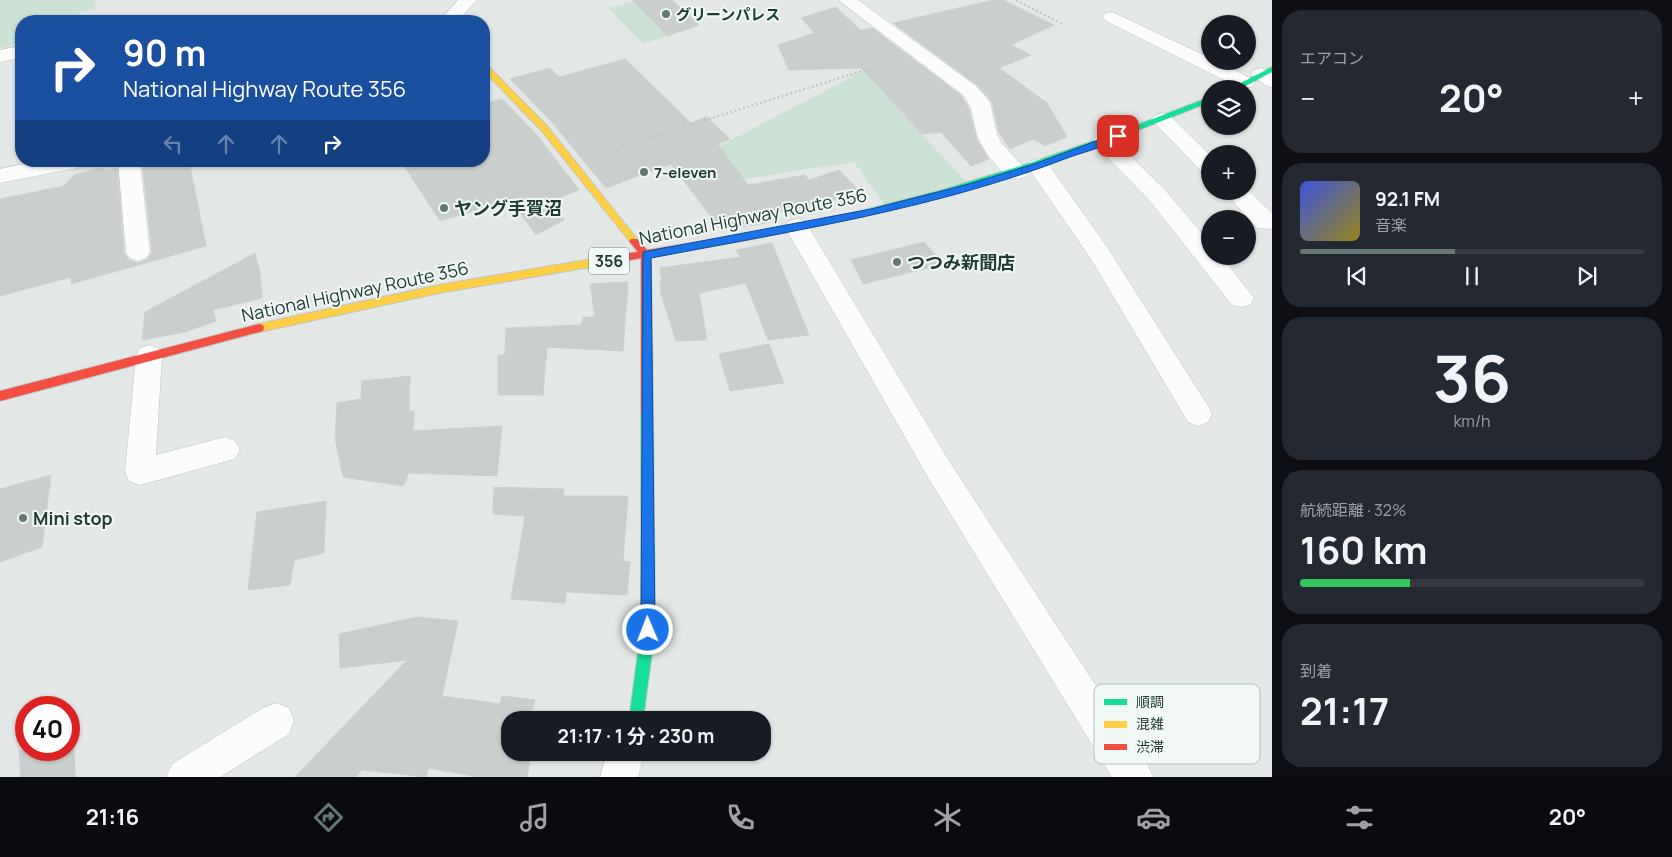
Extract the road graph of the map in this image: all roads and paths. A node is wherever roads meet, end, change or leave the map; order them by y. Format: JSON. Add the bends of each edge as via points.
{"nodes":[{"id":1,"x":468,"y":0,"type":"edge"},
{"id":2,"x":847,"y":0,"type":"edge"},
{"id":3,"x":1016,"y":0,"type":"edge"},
{"id":4,"x":454,"y":15,"type":"edge"},
{"id":5,"x":1112,"y":17,"type":"dead end"},
{"id":6,"x":1064,"y":25,"type":"dead end"},
{"id":7,"x":15,"y":53,"type":"edge"},
{"id":8,"x":920,"y":53,"type":"junction"},
{"id":9,"x":0,"y":56,"type":"edge"},
{"id":10,"x":490,"y":73,"type":"edge"},
{"id":11,"x":1257,"y":79,"type":"edge"},
{"id":12,"x":1201,"y":103,"type":"edge"},
{"id":13,"x":1162,"y":119,"type":"junction"},
{"id":14,"x":1103,"y":141,"type":"junction"},
{"id":15,"x":1201,"y":158,"type":"edge"},
{"id":16,"x":572,"y":162,"type":"junction"},
{"id":17,"x":46,"y":167,"type":"edge"},
{"id":18,"x":130,"y":167,"type":"edge"},
{"id":19,"x":1027,"y":169,"type":"junction"},
{"id":20,"x":0,"y":176,"type":"edge"},
{"id":21,"x":1244,"y":200,"type":"edge"},
{"id":22,"x":1272,"y":221,"type":"edge"},
{"id":23,"x":797,"y":227,"type":"junction"},
{"id":24,"x":138,"y":252,"type":"dead end"},
{"id":25,"x":646,"y":255,"type":"junction"},
{"id":26,"x":1241,"y":298,"type":"dead end"},
{"id":27,"x":149,"y":356,"type":"junction"},
{"id":28,"x":0,"y":396,"type":"edge"},
{"id":29,"x":1198,"y":414,"type":"dead end"},
{"id":30,"x":225,"y":450,"type":"dead end"},
{"id":31,"x":637,"y":711,"type":"edge"},
{"id":32,"x":1094,"y":714,"type":"edge"},
{"id":33,"x":276,"y":721,"type":"dead end"},
{"id":34,"x":623,"y":761,"type":"edge"},
{"id":35,"x":1126,"y":764,"type":"edge"},
{"id":36,"x":185,"y":777,"type":"edge"},
{"id":37,"x":619,"y":777,"type":"edge"},
{"id":38,"x":1134,"y":777,"type":"edge"}],
"edges":[{"from":1,"to":4,"type":"street"},
{"from":2,"to":8,"type":"street"},
{"from":3,"to":6,"type":"path"},
{"from":5,"to":11,"type":"street"},
{"from":7,"to":9,"type":"street"},
{"from":8,"to":16,"type":"path"},
{"from":8,"to":19,"type":"street","via":[[969,90],[980,102],[992,147]]},
{"from":10,"to":16,"type":"main road"},
{"from":12,"to":13,"type":"main road","name":"National Highway Route 356","number":"356"},
{"from":13,"to":14,"type":"main road","name":"National Highway Route 356","number":"356"},
{"from":13,"to":15,"type":"street"},
{"from":14,"to":19,"type":"main road","name":"National Highway Route 356","number":"356"},
{"from":14,"to":26,"type":"street","via":[[1158,196]]},
{"from":16,"to":25,"type":"main road"},
{"from":17,"to":20,"type":"street"},
{"from":18,"to":24,"type":"street"},
{"from":19,"to":23,"type":"main road","name":"National Highway Route 356","number":"356","via":[[871,212]]},
{"from":19,"to":29,"type":"street","via":[[1099,254]]},
{"from":21,"to":22,"type":"street","via":[[1265,222]]},
{"from":23,"to":25,"type":"main road","name":"National Highway Route 356","number":"356"},
{"from":23,"to":32,"type":"street","via":[[939,470]]},
{"from":25,"to":27,"type":"main road","name":"National Highway Route 356","number":"356","via":[[378,301]]},
{"from":25,"to":31,"type":"main road","via":[[648,630]]},
{"from":27,"to":28,"type":"main road","name":"National Highway Route 356","number":"356"},
{"from":27,"to":30,"type":"street","via":[[140,472]]},
{"from":33,"to":36,"type":"street"},
{"from":34,"to":37,"type":"street"},
{"from":35,"to":38,"type":"street"}]}
